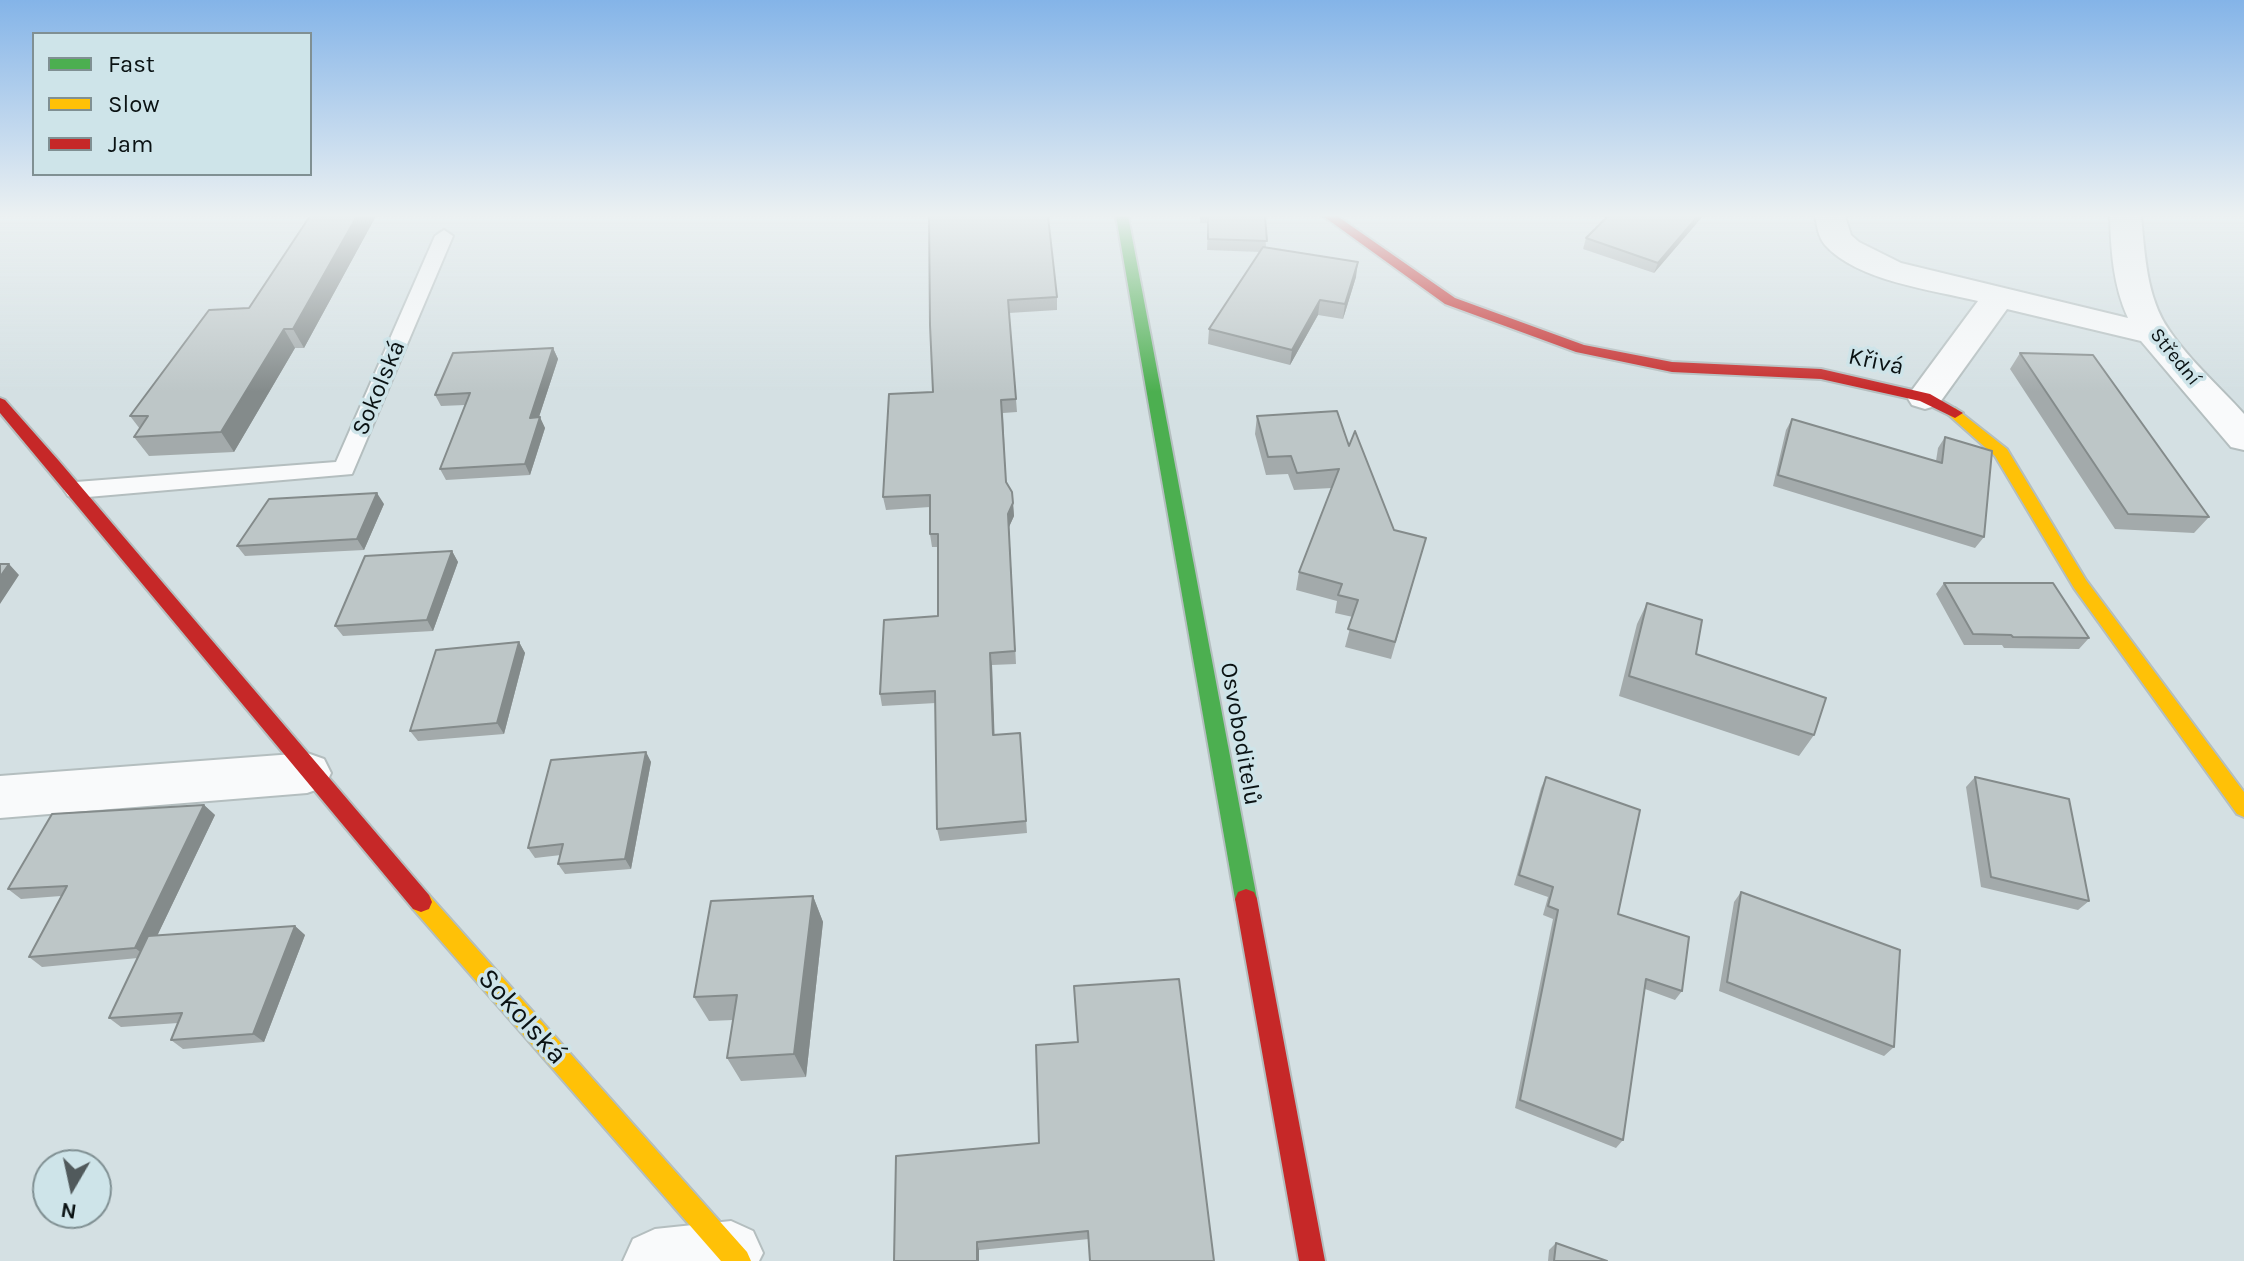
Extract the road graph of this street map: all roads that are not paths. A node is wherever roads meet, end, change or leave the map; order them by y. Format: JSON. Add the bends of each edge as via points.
{"nodes":[{"id":1,"x":427,"y":275,"type":"edge"},
{"id":2,"x":1133,"y":275,"type":"edge"},
{"id":3,"x":1413,"y":275,"type":"edge"},
{"id":4,"x":1909,"y":275,"type":"edge"},
{"id":5,"x":2132,"y":275,"type":"edge"},
{"id":6,"x":1998,"y":298,"type":"junction"},
{"id":7,"x":2153,"y":334,"type":"junction"},
{"id":8,"x":1925,"y":397,"type":"junction"},
{"id":9,"x":0,"y":403,"type":"edge"},
{"id":10,"x":2244,"y":438,"type":"edge"},
{"id":11,"x":76,"y":490,"type":"junction"},
{"id":12,"x":307,"y":773,"type":"junction"},
{"id":13,"x":0,"y":797,"type":"edge"},
{"id":14,"x":2244,"y":808,"type":"edge"},
{"id":15,"x":735,"y":1257,"type":"edge"},
{"id":16,"x":655,"y":1261,"type":"edge"},
{"id":17,"x":1312,"y":1261,"type":"edge"}],
"edges":[{"from":1,"to":11,"type":"lane","name":"Sokolská","via":[[344,469]]},
{"from":2,"to":17,"type":"street","name":"Osvoboditelů"},
{"from":3,"to":8,"type":"street","name":"Křivá","via":[[1450,301],[1581,349],[1672,367],[1821,374]]},
{"from":4,"to":6,"type":"street"},
{"from":5,"to":7,"type":"street","name":"Střední"},
{"from":6,"to":7,"type":"street"},
{"from":6,"to":8,"type":"street"},
{"from":7,"to":10,"type":"street","name":"Střední"},
{"from":8,"to":14,"type":"street","name":"Křivá","via":[[1952,410],[2001,453],[2080,584]]},
{"from":9,"to":11,"type":"street","name":"Sokolská"},
{"from":11,"to":12,"type":"street","name":"Sokolská"},
{"from":12,"to":13,"type":"street"},
{"from":12,"to":15,"type":"street","name":"Sokolská"},
{"from":15,"to":16,"type":"street"}]}
